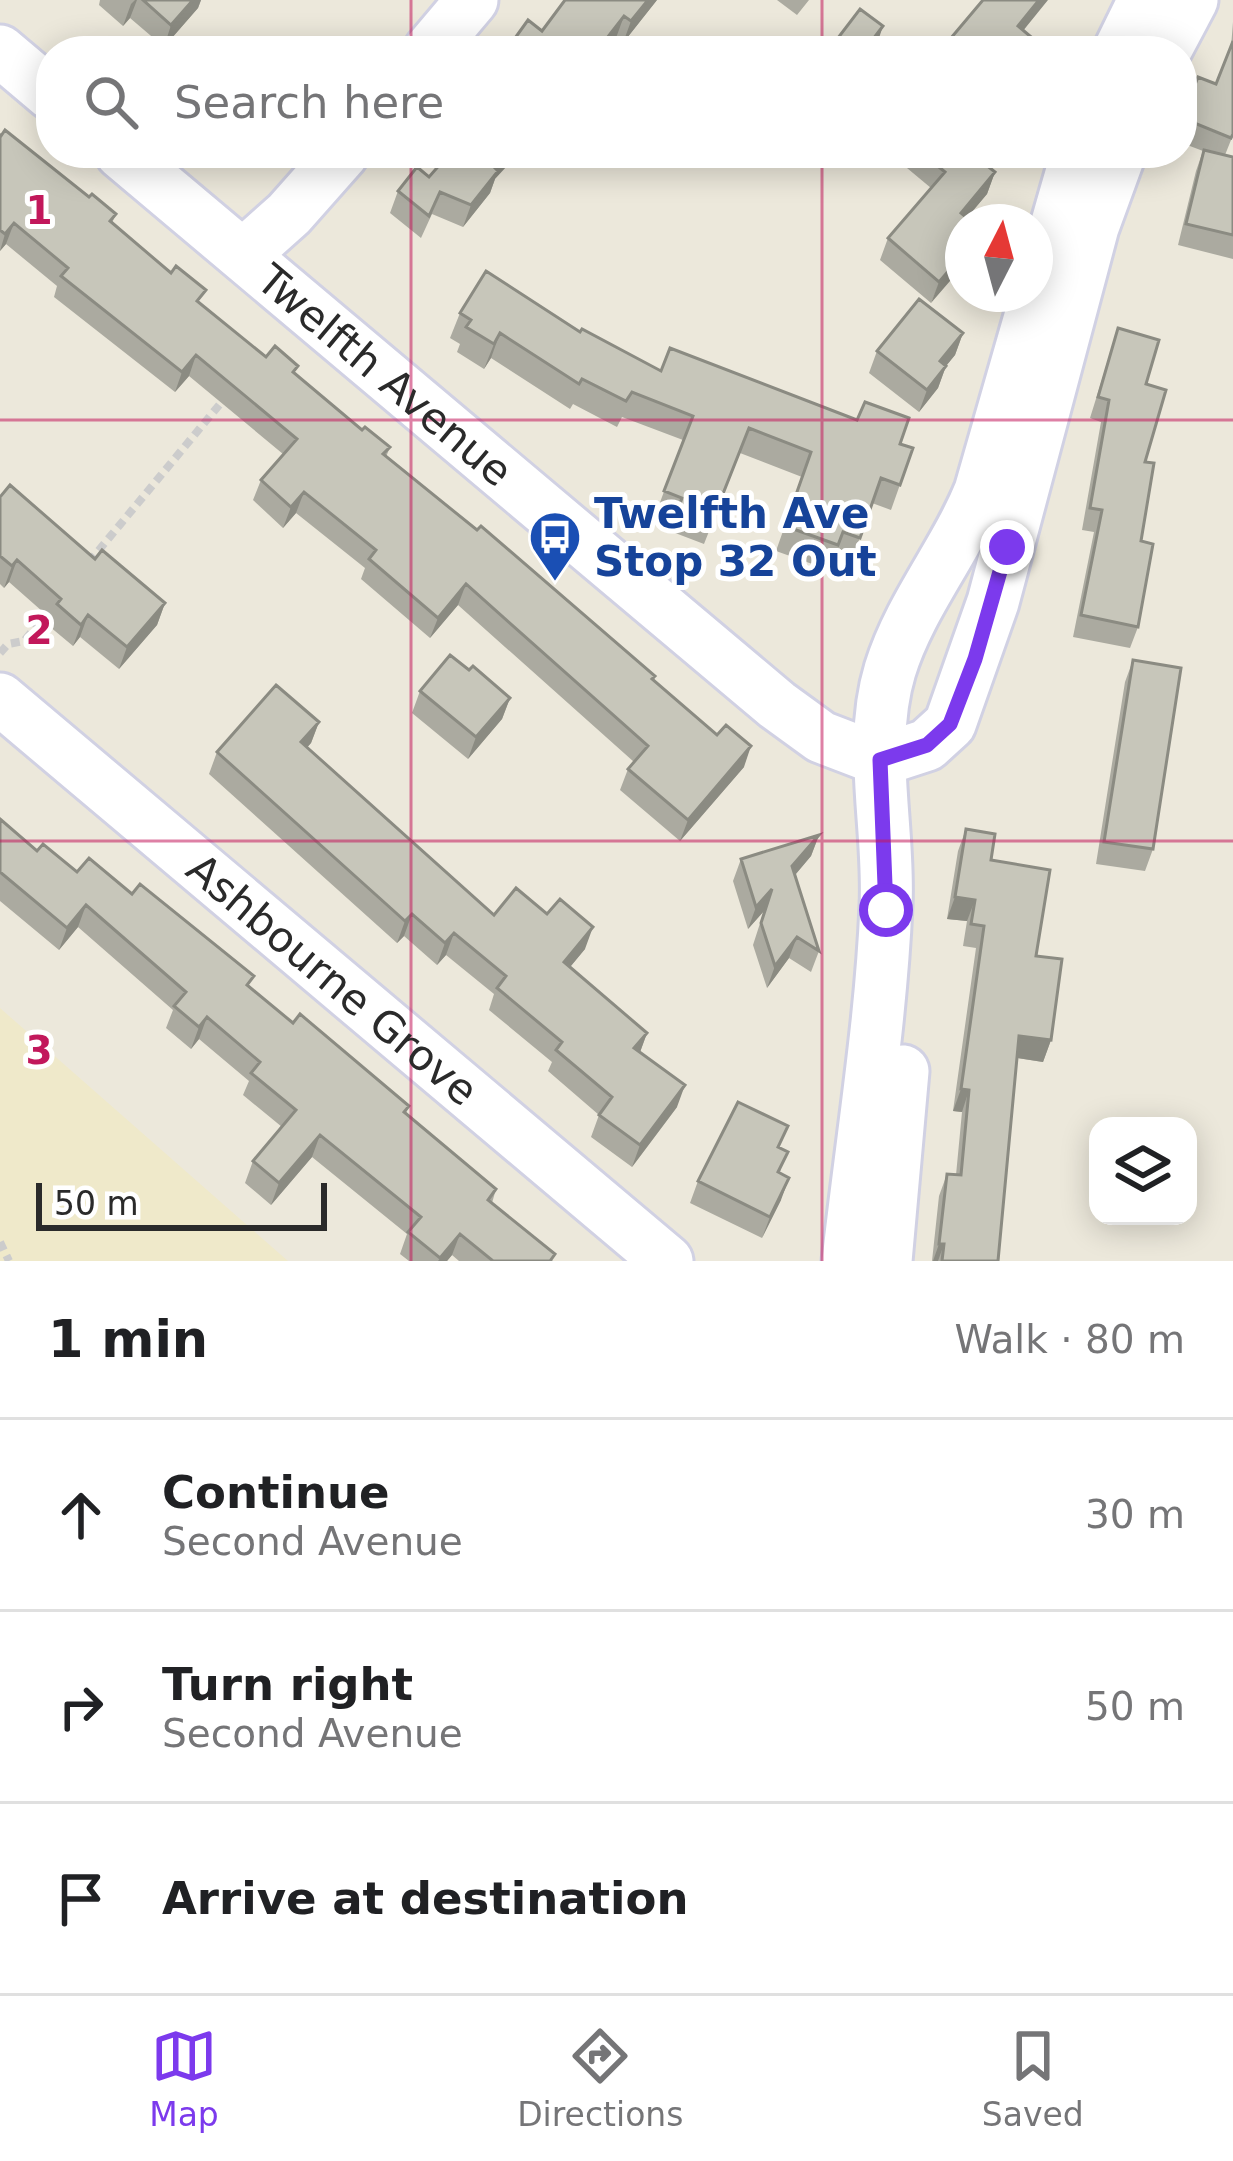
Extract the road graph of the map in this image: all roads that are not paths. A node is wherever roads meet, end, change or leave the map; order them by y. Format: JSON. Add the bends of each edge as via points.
{"nodes":[{"id":1,"x":472,"y":0,"type":"edge"},
{"id":2,"x":1144,"y":0,"type":"edge"},
{"id":3,"x":1192,"y":0,"type":"edge"},
{"id":4,"x":442,"y":36,"type":"edge"},
{"id":5,"x":1126,"y":36,"type":"edge"},
{"id":6,"x":1173,"y":36,"type":"edge"},
{"id":7,"x":0,"y":51,"type":"edge"},
{"id":8,"x":36,"y":81,"type":"edge"},
{"id":9,"x":139,"y":168,"type":"edge"},
{"id":10,"x":330,"y":168,"type":"edge"},
{"id":11,"x":1073,"y":168,"type":"edge"},
{"id":12,"x":1115,"y":168,"type":"edge"},
{"id":13,"x":243,"y":256,"type":"junction"},
{"id":14,"x":0,"y":699,"type":"edge"},
{"id":15,"x":880,"y":760,"type":"junction"},
{"id":16,"x":667,"y":1261,"type":"edge"},
{"id":17,"x":848,"y":1261,"type":"edge"},
{"id":18,"x":886,"y":1261,"type":"edge"}],
"edges":[{"from":1,"to":4,"type":"street"},
{"from":2,"to":5,"type":"street"},
{"from":3,"to":6,"type":"street"},
{"from":7,"to":8,"type":"street"},
{"from":9,"to":13,"type":"street","name":"Twelfth Avenue"},
{"from":10,"to":13,"type":"street"},
{"from":11,"to":15,"type":"street","via":[[980,491],[891,668]]},
{"from":12,"to":15,"type":"street","via":[[993,602],[950,724],[927,745]]},
{"from":13,"to":15,"type":"street","name":"Twelfth Avenue","via":[[777,705],[821,737]]},
{"from":14,"to":16,"type":"street","name":"Ashbourne Grove"},
{"from":15,"to":17,"type":"street","via":[[886,910]]},
{"from":15,"to":18,"type":"street","via":[[909,791],[919,861]]}]}
